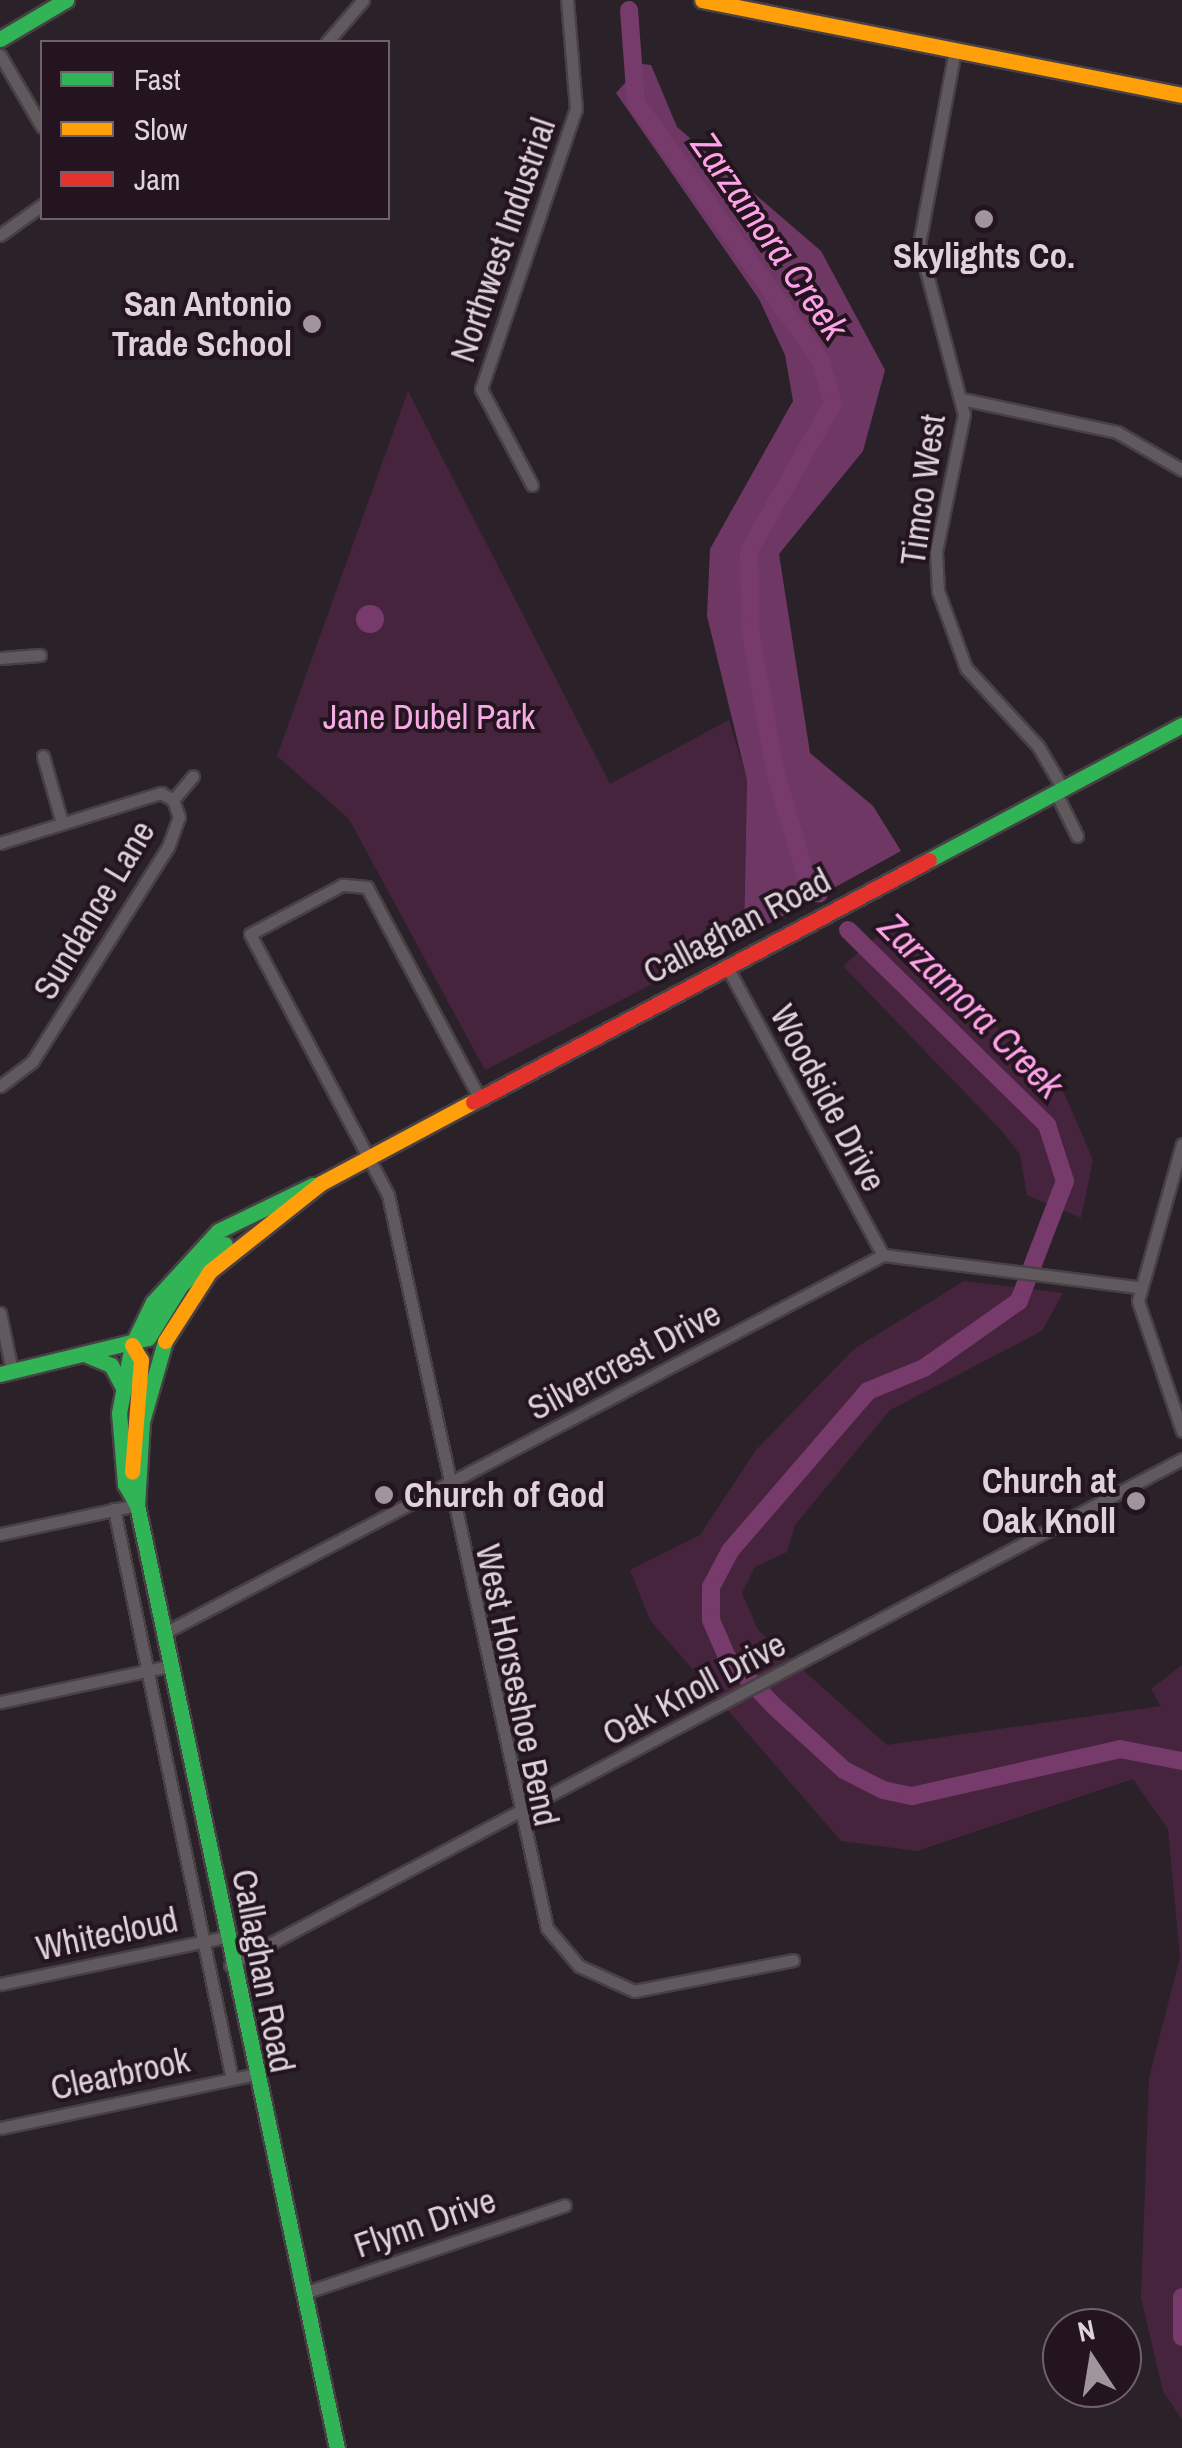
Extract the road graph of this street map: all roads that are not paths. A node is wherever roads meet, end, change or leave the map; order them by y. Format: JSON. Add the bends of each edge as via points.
{"nodes":[{"id":1,"x":66,"y":0,"type":"edge"},
{"id":2,"x":363,"y":0,"type":"edge"},
{"id":3,"x":567,"y":0,"type":"edge"},
{"id":4,"x":702,"y":0,"type":"edge"},
{"id":5,"x":0,"y":40,"type":"edge"},
{"id":6,"x":329,"y":40,"type":"edge"},
{"id":7,"x":955,"y":50,"type":"junction"},
{"id":8,"x":0,"y":55,"type":"edge"},
{"id":9,"x":1182,"y":95,"type":"edge"},
{"id":10,"x":40,"y":124,"type":"edge"},
{"id":11,"x":40,"y":206,"type":"edge"},
{"id":12,"x":0,"y":235,"type":"edge"},
{"id":13,"x":962,"y":400,"type":"junction"},
{"id":14,"x":1182,"y":470,"type":"edge"},
{"id":15,"x":532,"y":485,"type":"dead end"},
{"id":16,"x":40,"y":655,"type":"dead end"},
{"id":17,"x":0,"y":658,"type":"edge"},
{"id":18,"x":1182,"y":724,"type":"edge"},
{"id":19,"x":43,"y":756,"type":"dead end"},
{"id":20,"x":193,"y":776,"type":"dead end"},
{"id":21,"x":1058,"y":789,"type":"junction"},
{"id":22,"x":173,"y":800,"type":"junction"},
{"id":23,"x":62,"y":822,"type":"junction"},
{"id":24,"x":1077,"y":836,"type":"dead end"},
{"id":25,"x":0,"y":843,"type":"edge"},
{"id":26,"x":726,"y":965,"type":"junction"},
{"id":27,"x":0,"y":1086,"type":"edge"},
{"id":28,"x":479,"y":1096,"type":"junction"},
{"id":29,"x":1182,"y":1144,"type":"edge"},
{"id":30,"x":370,"y":1156,"type":"junction"},
{"id":31,"x":321,"y":1182,"type":"junction"},
{"id":32,"x":295,"y":1202,"type":"junction"},
{"id":33,"x":883,"y":1255,"type":"junction"},
{"id":34,"x":1138,"y":1287,"type":"junction"},
{"id":35,"x":0,"y":1312,"type":"edge"},
{"id":36,"x":132,"y":1346,"type":"junction"},
{"id":37,"x":88,"y":1355,"type":"junction"},
{"id":38,"x":6,"y":1372,"type":"edge"},
{"id":39,"x":122,"y":1386,"type":"junction"},
{"id":40,"x":1182,"y":1431,"type":"edge"},
{"id":41,"x":1182,"y":1459,"type":"edge"},
{"id":42,"x":446,"y":1486,"type":"junction"},
{"id":43,"x":138,"y":1499,"type":"junction"},
{"id":44,"x":114,"y":1509,"type":"junction"},
{"id":45,"x":0,"y":1534,"type":"edge"},
{"id":46,"x":162,"y":1634,"type":"junction"},
{"id":47,"x":170,"y":1666,"type":"junction"},
{"id":48,"x":147,"y":1670,"type":"junction"},
{"id":49,"x":0,"y":1702,"type":"edge"},
{"id":50,"x":516,"y":1815,"type":"junction"},
{"id":51,"x":225,"y":1937,"type":"junction"},
{"id":52,"x":204,"y":1941,"type":"junction"},
{"id":53,"x":792,"y":1960,"type":"dead end"},
{"id":54,"x":230,"y":1965,"type":"junction"},
{"id":55,"x":0,"y":1984,"type":"edge"},
{"id":56,"x":252,"y":2074,"type":"junction"},
{"id":57,"x":232,"y":2079,"type":"junction"},
{"id":58,"x":0,"y":2128,"type":"edge"},
{"id":59,"x":564,"y":2204,"type":"dead end"},
{"id":60,"x":304,"y":2293,"type":"junction"},
{"id":61,"x":337,"y":2448,"type":"edge"}],
"edges":[{"from":1,"to":5,"type":"main road"},
{"from":2,"to":6,"type":"street"},
{"from":3,"to":15,"type":"street","name":"Northwest Industrial","via":[[576,109],[481,389]]},
{"from":4,"to":7,"type":"main road"},
{"from":7,"to":9,"type":"main road"},
{"from":7,"to":13,"type":"street","name":"Timco West","via":[[918,244]]},
{"from":8,"to":10,"type":"street"},
{"from":11,"to":12,"type":"street"},
{"from":13,"to":14,"type":"street","via":[[1117,432]]},
{"from":13,"to":21,"type":"street","name":"Timco West","via":[[962,451],[936,552],[942,610],[966,668],[1038,746]]},
{"from":16,"to":17,"type":"street"},
{"from":18,"to":21,"type":"main road","name":"Callaghan Road"},
{"from":19,"to":23,"type":"street"},
{"from":20,"to":22,"type":"street"},
{"from":21,"to":24,"type":"street","name":"Timco West"},
{"from":21,"to":26,"type":"main road","name":"Callaghan Road"},
{"from":22,"to":23,"type":"street","via":[[161,793]]},
{"from":22,"to":27,"type":"street","name":"Sundance Lane","via":[[180,817],[168,847],[32,1062]]},
{"from":23,"to":25,"type":"street"},
{"from":26,"to":28,"type":"main road","name":"Callaghan Road"},
{"from":26,"to":33,"type":"street","name":"Woodside Drive"},
{"from":28,"to":30,"type":"main road","name":"Callaghan Road"},
{"from":28,"to":30,"type":"street","name":"West Horseshoe Bend","via":[[374,895],[351,883],[250,934]]},
{"from":29,"to":34,"type":"street"},
{"from":30,"to":31,"type":"main road","name":"Callaghan Road"},
{"from":30,"to":42,"type":"street","name":"West Horseshoe Bend","via":[[388,1195]]},
{"from":31,"to":32,"type":"main road","name":"Callaghan Road"},
{"from":31,"to":36,"type":"main road","name":"Callaghan Road","via":[[288,1191],[200,1246]]},
{"from":32,"to":36,"type":"main road","via":[[208,1257],[148,1338]]},
{"from":32,"to":43,"type":"main road","name":"Callaghan Road","via":[[210,1271],[170,1331],[147,1394]]},
{"from":33,"to":34,"type":"street"},
{"from":33,"to":42,"type":"street","name":"Silvercrest Drive"},
{"from":34,"to":40,"type":"street","via":[[1140,1323]]},
{"from":35,"to":38,"type":"street"},
{"from":36,"to":37,"type":"main road"},
{"from":36,"to":39,"type":"main road","name":"Callaghan Road"},
{"from":36,"to":43,"type":"main road","via":[[141,1360],[130,1442]]},
{"from":37,"to":38,"type":"main road"},
{"from":37,"to":39,"type":"main road","via":[[111,1366]]},
{"from":39,"to":43,"type":"main road","name":"Callaghan Road","via":[[120,1457]]},
{"from":41,"to":50,"type":"street","name":"Oak Knoll Drive"},
{"from":42,"to":46,"type":"street","name":"Silvercrest Drive"},
{"from":42,"to":50,"type":"street","name":"West Horseshoe Bend"},
{"from":43,"to":44,"type":"street"},
{"from":43,"to":46,"type":"main road","name":"Callaghan Road"},
{"from":44,"to":45,"type":"street"},
{"from":44,"to":48,"type":"street","name":"Callaghan Road"},
{"from":46,"to":47,"type":"main road","name":"Callaghan Road"},
{"from":47,"to":48,"type":"street"},
{"from":47,"to":51,"type":"main road","name":"Callaghan Road"},
{"from":48,"to":49,"type":"street"},
{"from":48,"to":52,"type":"street","name":"Callaghan Road"},
{"from":50,"to":53,"type":"street","name":"West Horseshoe Bend","via":[[547,1928],[592,1974],[656,1991]]},
{"from":50,"to":54,"type":"street","name":"Oak Knoll Drive"},
{"from":51,"to":52,"type":"street","name":"Whitecloud"},
{"from":51,"to":54,"type":"main road","name":"Callaghan Road"},
{"from":52,"to":55,"type":"street","name":"Whitecloud"},
{"from":52,"to":57,"type":"street","name":"Callaghan Road"},
{"from":54,"to":56,"type":"main road","name":"Callaghan Road"},
{"from":56,"to":57,"type":"street","name":"Clearbrook"},
{"from":56,"to":60,"type":"main road","name":"Callaghan Road"},
{"from":57,"to":58,"type":"street","name":"Clearbrook"},
{"from":59,"to":60,"type":"street","name":"Flynn Drive"},
{"from":60,"to":61,"type":"main road","name":"Callaghan Road"}]}
